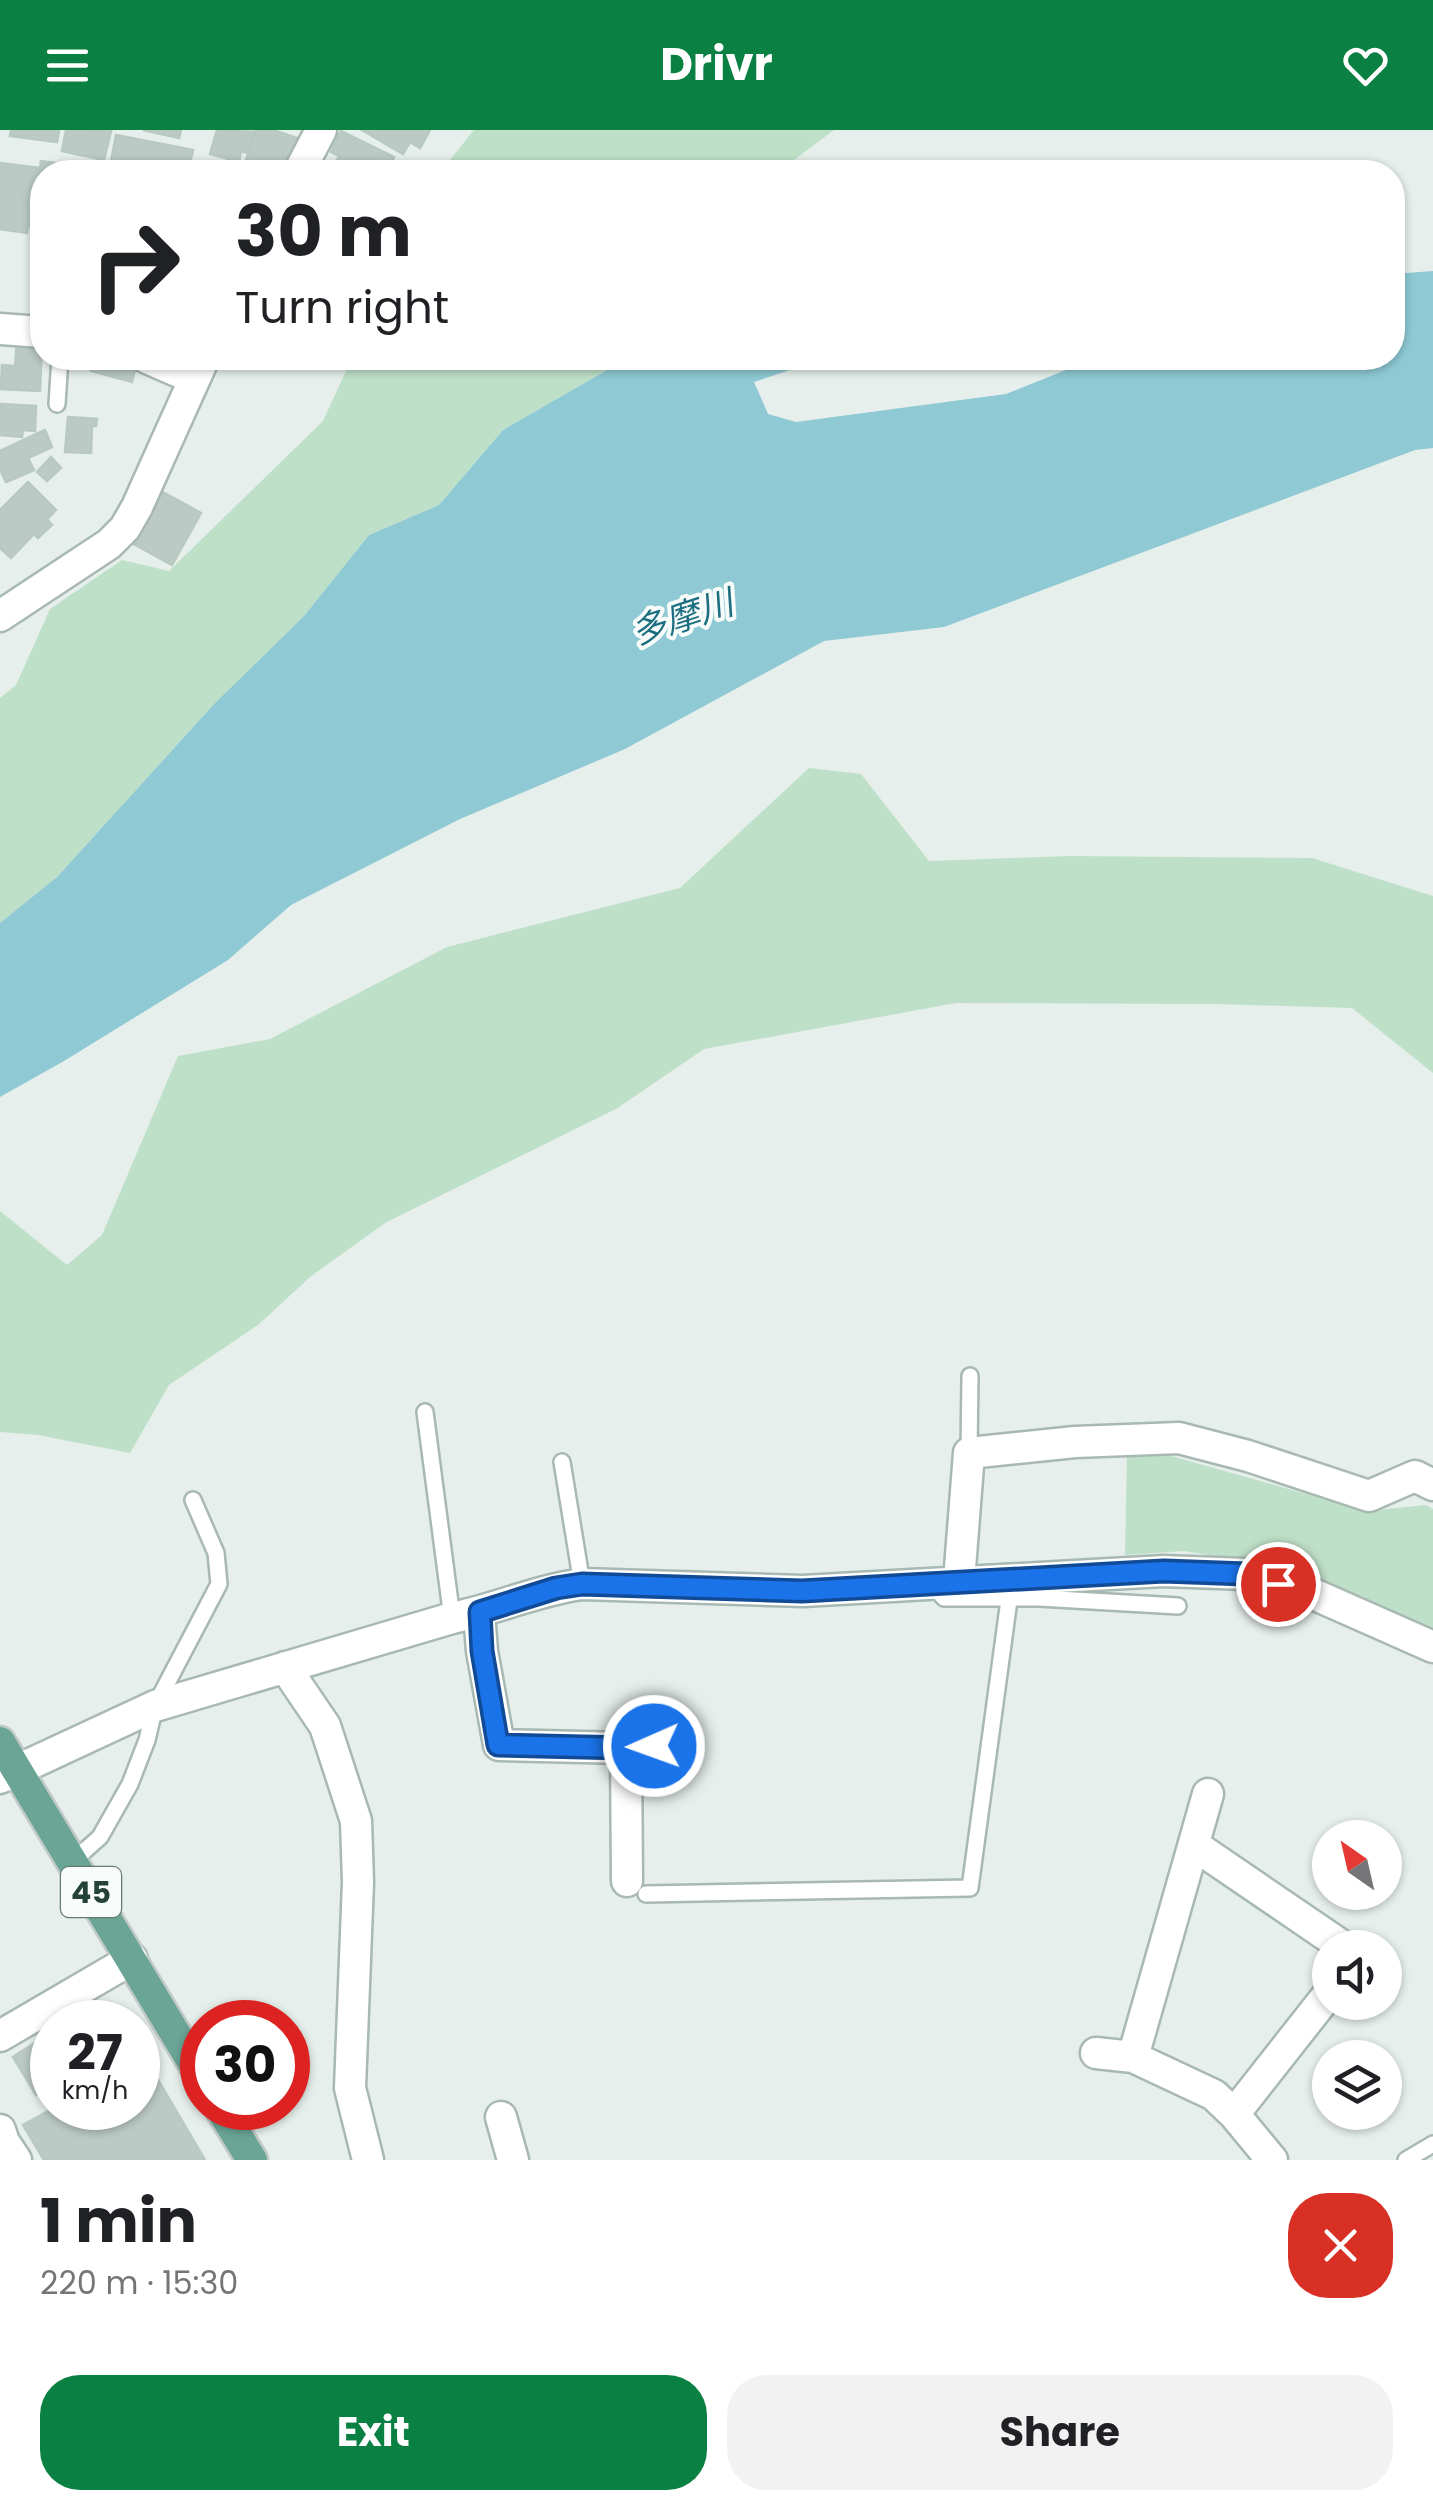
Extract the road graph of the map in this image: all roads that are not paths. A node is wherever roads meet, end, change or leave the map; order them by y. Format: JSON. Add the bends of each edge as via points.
{"nodes":[{"id":1,"x":321,"y":130,"type":"edge"},
{"id":2,"x":305,"y":160,"type":"edge"},
{"id":3,"x":0,"y":329,"type":"edge"},
{"id":4,"x":30,"y":331,"type":"edge"},
{"id":5,"x":59,"y":370,"type":"edge"},
{"id":6,"x":197,"y":370,"type":"edge"},
{"id":7,"x":57,"y":404,"type":"dead end"},
{"id":8,"x":0,"y":616,"type":"edge"},
{"id":9,"x":970,"y":1376,"type":"dead end"},
{"id":10,"x":425,"y":1412,"type":"dead end"},
{"id":11,"x":970,"y":1452,"type":"junction"},
{"id":12,"x":562,"y":1462,"type":"dead end"},
{"id":13,"x":1433,"y":1485,"type":"edge"},
{"id":14,"x":193,"y":1500,"type":"dead end"},
{"id":15,"x":945,"y":1582,"type":"junction"},
{"id":16,"x":582,"y":1584,"type":"junction"},
{"id":17,"x":1009,"y":1600,"type":"junction"},
{"id":18,"x":1178,"y":1606,"type":"dead end"},
{"id":19,"x":466,"y":1615,"type":"junction"},
{"id":20,"x":1433,"y":1647,"type":"edge"},
{"id":21,"x":284,"y":1666,"type":"junction"},
{"id":22,"x":155,"y":1706,"type":"junction"},
{"id":23,"x":0,"y":1742,"type":"edge"},
{"id":24,"x":8,"y":1774,"type":"edge"},
{"id":25,"x":1208,"y":1794,"type":"dead end"},
{"id":26,"x":1194,"y":1845,"type":"junction"},
{"id":27,"x":72,"y":1862,"type":"junction"},
{"id":28,"x":636,"y":1888,"type":"joint"},
{"id":29,"x":1319,"y":1930,"type":"edge"},
{"id":30,"x":132,"y":1959,"type":"junction"},
{"id":31,"x":1312,"y":2015,"type":"edge"},
{"id":32,"x":0,"y":2036,"type":"edge"},
{"id":33,"x":180,"y":2041,"type":"edge"},
{"id":34,"x":1096,"y":2053,"type":"dead end"},
{"id":35,"x":1133,"y":2056,"type":"junction"},
{"id":36,"x":1234,"y":2114,"type":"junction"},
{"id":37,"x":501,"y":2116,"type":"dead end"},
{"id":38,"x":234,"y":2130,"type":"edge"},
{"id":39,"x":1433,"y":2144,"type":"edge"},
{"id":40,"x":252,"y":2160,"type":"edge"},
{"id":41,"x":368,"y":2160,"type":"edge"},
{"id":42,"x":513,"y":2160,"type":"edge"},
{"id":43,"x":1272,"y":2160,"type":"edge"},
{"id":44,"x":1406,"y":2160,"type":"edge"}],
"edges":[{"from":1,"to":2,"type":"street"},
{"from":3,"to":4,"type":"street"},
{"from":5,"to":7,"type":"lane"},
{"from":6,"to":8,"type":"street","via":[[125,528]]},
{"from":9,"to":11,"type":"lane"},
{"from":10,"to":19,"type":"lane"},
{"from":11,"to":13,"type":"street","via":[[1179,1438],[1368,1496],[1415,1476]]},
{"from":11,"to":15,"type":"street"},
{"from":12,"to":16,"type":"lane"},
{"from":14,"to":22,"type":"lane","via":[[216,1553],[219,1584]]},
{"from":15,"to":16,"type":"street","via":[[802,1591]]},
{"from":15,"to":17,"type":"lane","via":[[944,1598]]},
{"from":15,"to":20,"type":"street","via":[[1164,1571],[1246,1574],[1312,1593]]},
{"from":16,"to":19,"type":"street"},
{"from":17,"to":18,"type":"lane"},
{"from":17,"to":28,"type":"lane","via":[[970,1888]]},
{"from":19,"to":21,"type":"street"},
{"from":19,"to":28,"type":"street","via":[[482,1651],[498,1745],[640,1747]]},
{"from":21,"to":22,"type":"street"},
{"from":21,"to":41,"type":"street","via":[[325,1726],[356,1821],[350,2088]]},
{"from":22,"to":24,"type":"street"},
{"from":22,"to":27,"type":"lane","via":[[130,1784],[100,1837]]},
{"from":23,"to":24,"type":"main road","number":"45"},
{"from":24,"to":27,"type":"main road","number":"45"},
{"from":25,"to":26,"type":"street"},
{"from":26,"to":29,"type":"street"},
{"from":26,"to":35,"type":"street"},
{"from":27,"to":30,"type":"main road","number":"45"},
{"from":30,"to":32,"type":"street"},
{"from":30,"to":33,"type":"main road","number":"45"},
{"from":31,"to":36,"type":"street"},
{"from":34,"to":35,"type":"street"},
{"from":35,"to":36,"type":"street","via":[[1214,2095]]},
{"from":36,"to":43,"type":"street"},
{"from":37,"to":42,"type":"street"},
{"from":38,"to":40,"type":"main road"},
{"from":39,"to":44,"type":"lane"}]}
